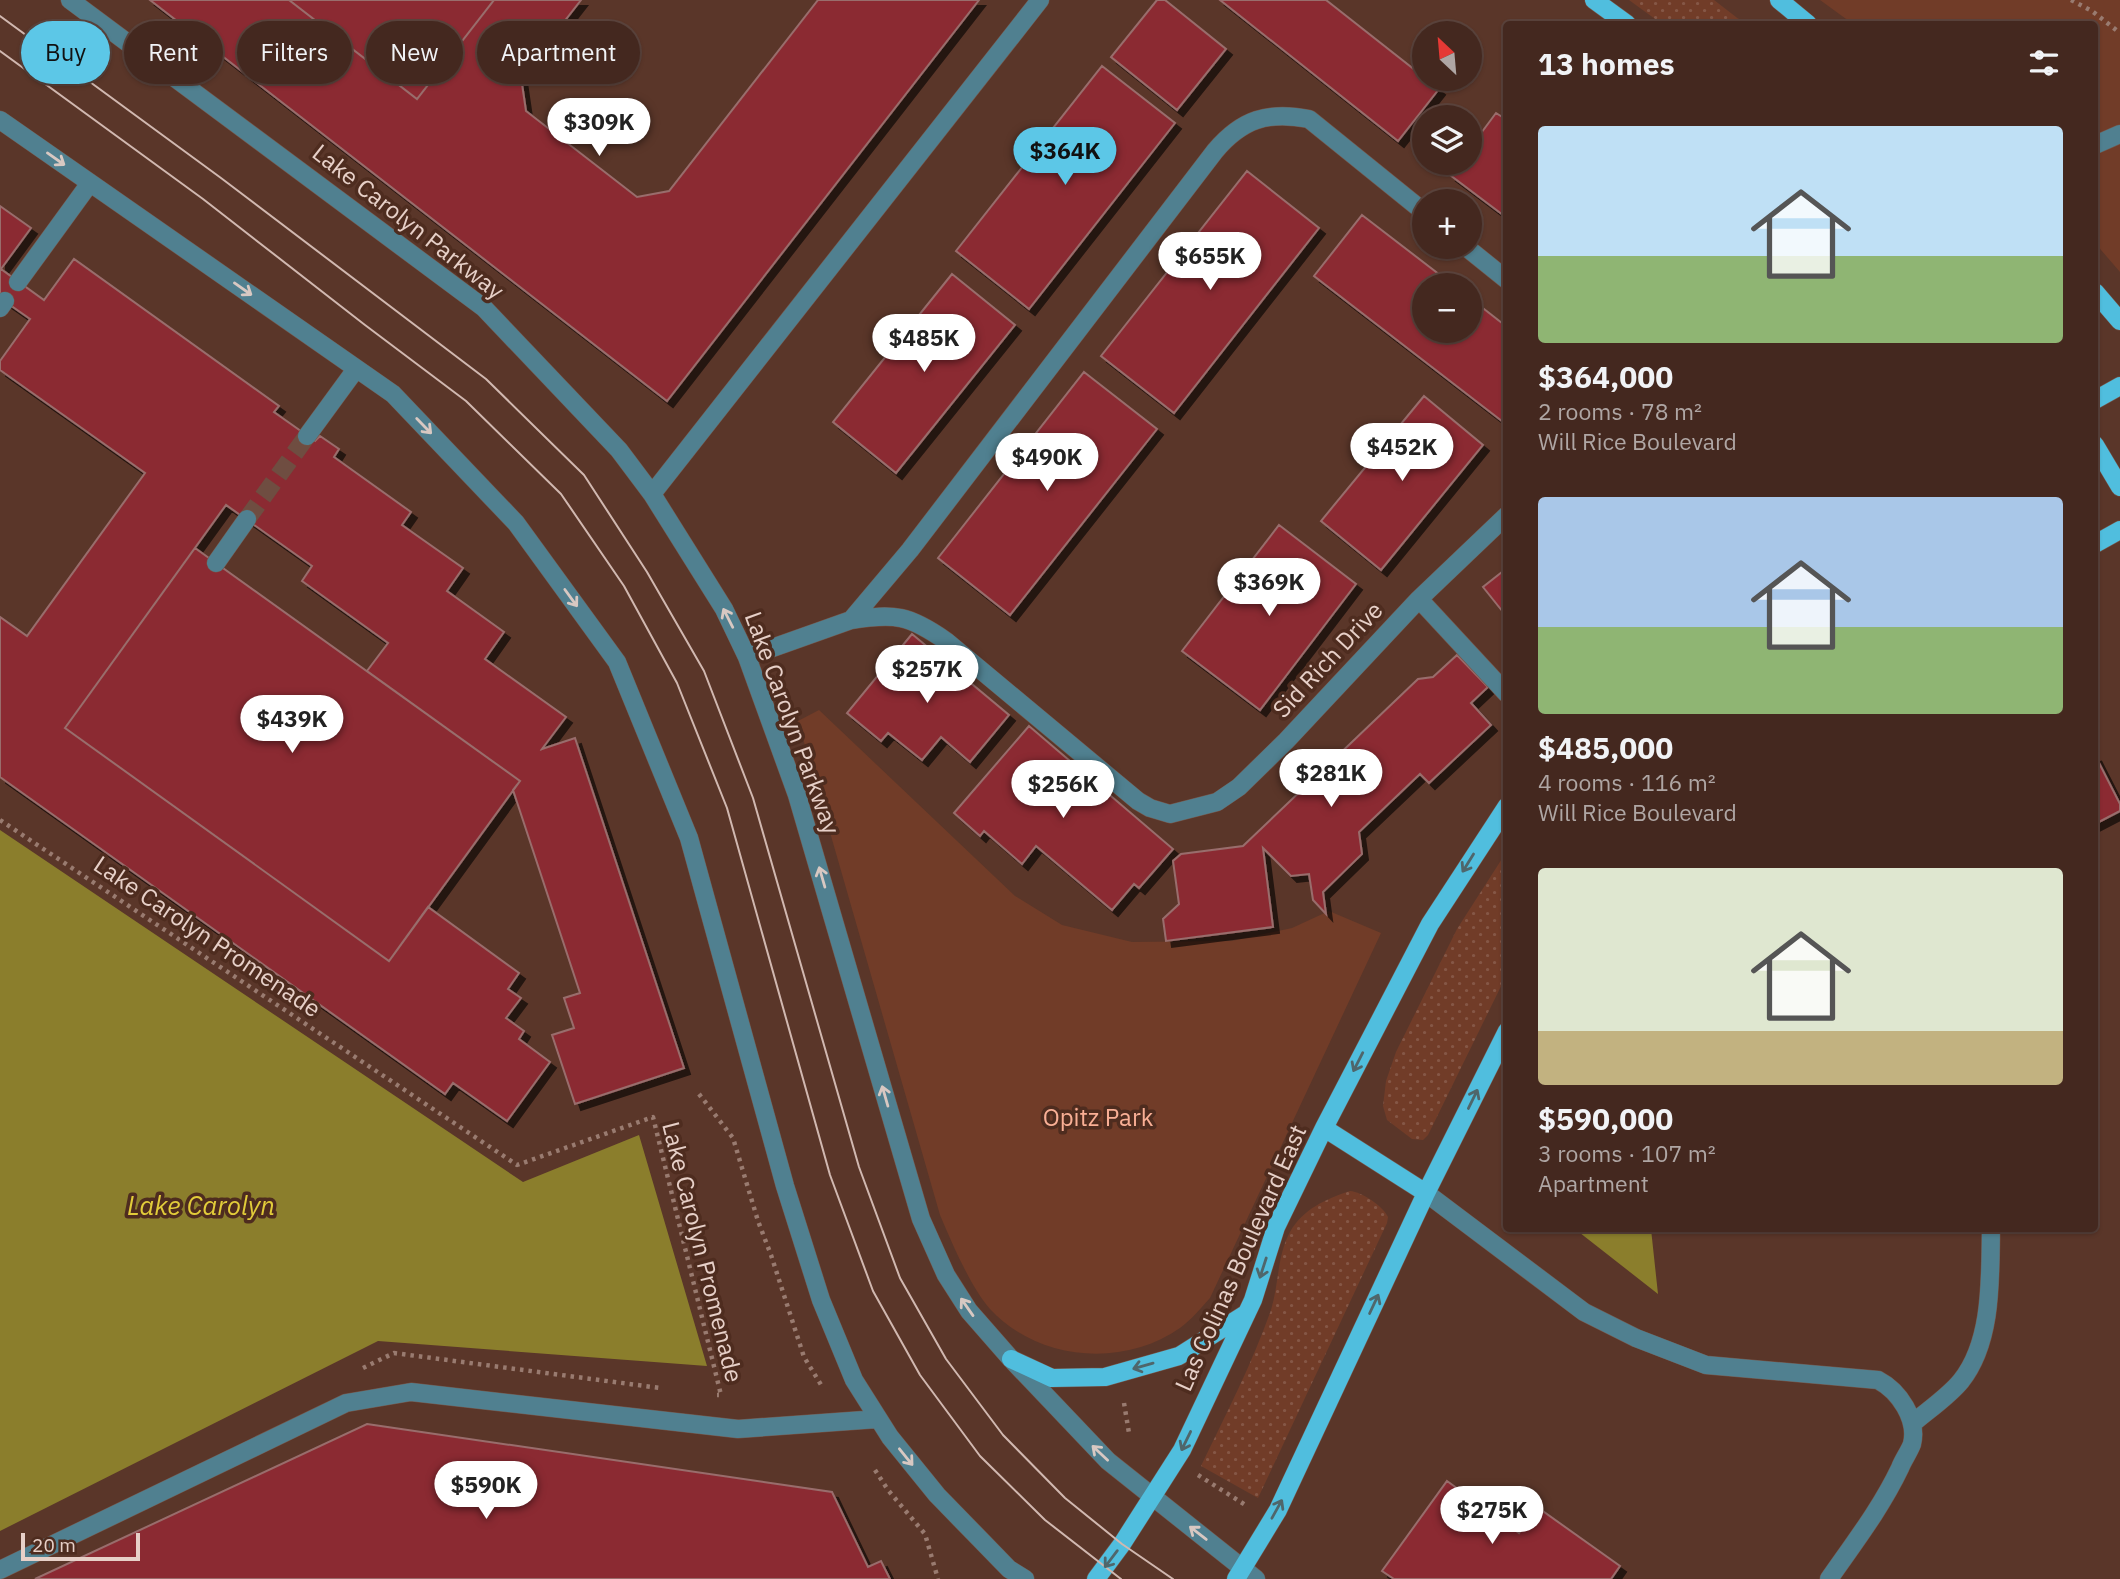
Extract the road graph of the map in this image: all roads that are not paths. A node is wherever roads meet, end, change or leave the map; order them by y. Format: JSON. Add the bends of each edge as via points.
{"nodes":[{"id":1,"x":70,"y":0,"type":"edge"},
{"id":2,"x":1040,"y":0,"type":"edge"},
{"id":3,"x":1594,"y":0,"type":"edge"},
{"id":4,"x":1779,"y":0,"type":"edge"},
{"id":5,"x":1623,"y":21,"type":"edge"},
{"id":6,"x":1804,"y":21,"type":"edge"},
{"id":7,"x":0,"y":120,"type":"edge"},
{"id":8,"x":2120,"y":134,"type":"edge"},
{"id":9,"x":2098,"y":144,"type":"edge"},
{"id":10,"x":90,"y":183,"type":"junction"},
{"id":11,"x":1412,"y":202,"type":"edge"},
{"id":12,"x":1481,"y":259,"type":"edge"},
{"id":13,"x":1503,"y":277,"type":"edge"},
{"id":14,"x":18,"y":282,"type":"dead end"},
{"id":15,"x":2098,"y":295,"type":"edge"},
{"id":16,"x":2120,"y":321,"type":"edge"},
{"id":17,"x":356,"y":369,"type":"junction"},
{"id":18,"x":2120,"y":386,"type":"edge"},
{"id":19,"x":2098,"y":398,"type":"edge"},
{"id":20,"x":307,"y":436,"type":"tunnel mouth"},
{"id":21,"x":2098,"y":450,"type":"edge"},
{"id":22,"x":2120,"y":487,"type":"edge"},
{"id":23,"x":652,"y":494,"type":"junction"},
{"id":24,"x":247,"y":519,"type":"tunnel mouth"},
{"id":25,"x":1503,"y":520,"type":"edge"},
{"id":26,"x":2120,"y":530,"type":"edge"},
{"id":27,"x":2098,"y":542,"type":"edge"},
{"id":28,"x":216,"y":563,"type":"dead end"},
{"id":29,"x":1419,"y":599,"type":"junction"},
{"id":30,"x":851,"y":620,"type":"junction"},
{"id":31,"x":747,"y":657,"type":"junction"},
{"id":32,"x":1503,"y":690,"type":"edge"},
{"id":33,"x":1503,"y":812,"type":"edge"},
{"id":34,"x":1503,"y":1039,"type":"edge"},
{"id":35,"x":1324,"y":1128,"type":"junction"},
{"id":36,"x":1426,"y":1194,"type":"junction"},
{"id":37,"x":1992,"y":1232,"type":"edge"},
{"id":38,"x":1247,"y":1313,"type":"junction"},
{"id":39,"x":1011,"y":1359,"type":"junction"},
{"id":40,"x":878,"y":1419,"type":"junction"},
{"id":41,"x":1912,"y":1424,"type":"junction"},
{"id":42,"x":1153,"y":1497,"type":"junction"},
{"id":43,"x":0,"y":1570,"type":"edge"},
{"id":44,"x":1245,"y":1576,"type":"edge"},
{"id":45,"x":1025,"y":1579,"type":"edge"},
{"id":46,"x":1096,"y":1579,"type":"edge"},
{"id":47,"x":1829,"y":1579,"type":"edge"}],
"edges":[{"from":1,"to":23,"type":"street","name":"Lake Carolyn Parkway","via":[[484,308],[619,450]]},
{"from":2,"to":23,"type":"street"},
{"from":3,"to":5,"type":"main road"},
{"from":4,"to":6,"type":"main road"},
{"from":7,"to":10,"type":"street","one_way":true},
{"from":8,"to":9,"type":"street"},
{"from":10,"to":14,"type":"street"},
{"from":10,"to":17,"type":"street","one_way":true},
{"from":11,"to":30,"type":"street","via":[[1309,119],[1271,116],[1237,130],[1215,151],[910,550]]},
{"from":12,"to":13,"type":"street"},
{"from":15,"to":16,"type":"main road"},
{"from":17,"to":20,"type":"street"},
{"from":17,"to":40,"type":"street","one_way":true,"via":[[393,394],[516,523],[617,662],[689,838],[821,1300],[854,1380]]},
{"from":18,"to":19,"type":"main road"},
{"from":21,"to":22,"type":"main road"},
{"from":31,"to":23,"type":"street","name":"Lake Carolyn Parkway","one_way":true,"via":[[724,610]]},
{"from":24,"to":28,"type":"street"},
{"from":25,"to":29,"type":"street","name":"Sid Rich Drive"},
{"from":26,"to":27,"type":"main road"},
{"from":29,"to":30,"type":"street","name":"Sid Rich Drive","via":[[1239,787],[1217,802],[1170,814],[1138,801],[922,625],[883,615]]},
{"from":29,"to":32,"type":"street"},
{"from":30,"to":31,"type":"street"},
{"from":39,"to":31,"type":"street","name":"Lake Carolyn Parkway","one_way":true,"via":[[957,1293],[921,1219],[797,794]]},
{"from":33,"to":35,"type":"main road","name":"Las Colinas Boulevard East","one_way":true,"via":[[1430,924]]},
{"from":36,"to":34,"type":"main road","one_way":true},
{"from":35,"to":36,"type":"main road"},
{"from":35,"to":38,"type":"main road","name":"Las Colinas Boulevard East","one_way":true,"via":[[1276,1227]]},
{"from":36,"to":41,"type":"street","via":[[1584,1312],[1636,1338],[1706,1365],[1878,1380],[1901,1401]]},
{"from":44,"to":36,"type":"main road","one_way":true},
{"from":37,"to":41,"type":"street","via":[[1989,1300],[1970,1366],[1961,1381]]},
{"from":38,"to":39,"type":"main road","one_way":true,"via":[[1179,1356],[1105,1377],[1052,1378]]},
{"from":38,"to":42,"type":"main road","name":"Las Colinas Boulevard East","one_way":true,"via":[[1182,1450]]},
{"from":42,"to":39,"type":"street","name":"Lake Carolyn Parkway","one_way":true,"via":[[1092,1446]]},
{"from":40,"to":43,"type":"street","via":[[738,1429],[398,1394],[346,1403]]},
{"from":40,"to":45,"type":"street","one_way":true,"via":[[937,1495],[1009,1569]]},
{"from":41,"to":47,"type":"street","via":[[1912,1442],[1891,1486]]},
{"from":44,"to":42,"type":"street","name":"Lake Carolyn Parkway","one_way":true},
{"from":42,"to":46,"type":"main road","name":"Las Colinas Boulevard East","one_way":true}]}
